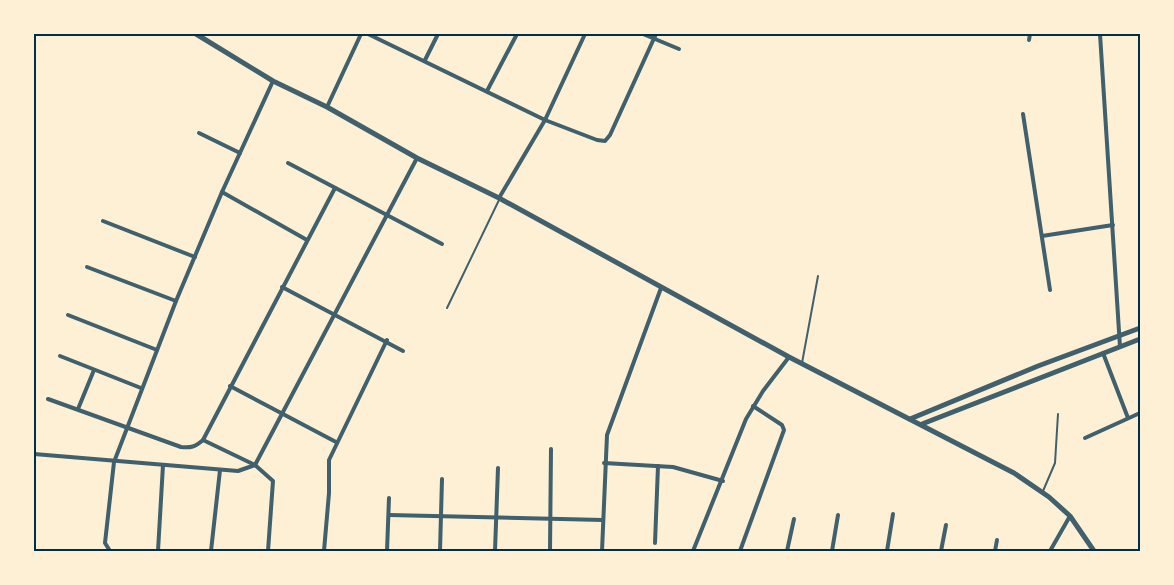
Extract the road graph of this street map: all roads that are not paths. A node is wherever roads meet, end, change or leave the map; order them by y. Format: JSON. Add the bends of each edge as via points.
{"nodes":[{"id":1,"x":196,"y":34,"type":"edge"},
{"id":2,"x":361,"y":34,"type":"edge"},
{"id":3,"x":368,"y":34,"type":"edge"},
{"id":4,"x":438,"y":34,"type":"edge"},
{"id":5,"x":517,"y":34,"type":"edge"},
{"id":6,"x":585,"y":34,"type":"edge"},
{"id":7,"x":643,"y":34,"type":"edge"},
{"id":8,"x":656,"y":34,"type":"edge"},
{"id":9,"x":1030,"y":34,"type":"edge"},
{"id":10,"x":1100,"y":34,"type":"edge"},
{"id":11,"x":653,"y":39,"type":"junction"},
{"id":12,"x":1029,"y":40,"type":"dead end"},
{"id":13,"x":679,"y":49,"type":"dead end"},
{"id":14,"x":425,"y":60,"type":"junction"},
{"id":15,"x":273,"y":81,"type":"junction"},
{"id":16,"x":487,"y":91,"type":"junction"},
{"id":17,"x":328,"y":107,"type":"junction"},
{"id":18,"x":1023,"y":114,"type":"dead end"},
{"id":19,"x":545,"y":120,"type":"junction"},
{"id":20,"x":199,"y":133,"type":"dead end"},
{"id":21,"x":240,"y":153,"type":"junction"},
{"id":22,"x":417,"y":158,"type":"junction"},
{"id":23,"x":288,"y":163,"type":"dead end"},
{"id":24,"x":335,"y":188,"type":"junction"},
{"id":25,"x":222,"y":192,"type":"junction"},
{"id":26,"x":499,"y":198,"type":"junction"},
{"id":27,"x":388,"y":215,"type":"junction"},
{"id":28,"x":103,"y":221,"type":"dead end"},
{"id":29,"x":1113,"y":225,"type":"junction"},
{"id":30,"x":1042,"y":236,"type":"junction"},
{"id":31,"x":307,"y":240,"type":"junction"},
{"id":32,"x":442,"y":244,"type":"dead end"},
{"id":33,"x":195,"y":257,"type":"junction"},
{"id":34,"x":87,"y":268,"type":"dead end"},
{"id":35,"x":818,"y":276,"type":"dead end"},
{"id":36,"x":282,"y":287,"type":"junction"},
{"id":37,"x":661,"y":288,"type":"junction"},
{"id":38,"x":1050,"y":290,"type":"dead end"},
{"id":39,"x":176,"y":301,"type":"junction"},
{"id":40,"x":447,"y":308,"type":"dead end"},
{"id":41,"x":335,"y":314,"type":"junction"},
{"id":42,"x":68,"y":316,"type":"dead end"},
{"id":43,"x":1140,"y":328,"type":"edge"},
{"id":44,"x":1120,"y":335,"type":"junction"},
{"id":45,"x":1140,"y":339,"type":"edge"},
{"id":46,"x":387,"y":340,"type":"junction"},
{"id":47,"x":1120,"y":347,"type":"junction"},
{"id":48,"x":157,"y":350,"type":"junction"},
{"id":49,"x":403,"y":350,"type":"dead end"},
{"id":50,"x":1103,"y":353,"type":"junction"},
{"id":51,"x":60,"y":356,"type":"dead end"},
{"id":52,"x":789,"y":357,"type":"junction"},
{"id":53,"x":802,"y":363,"type":"junction"},
{"id":54,"x":94,"y":370,"type":"junction"},
{"id":55,"x":230,"y":386,"type":"junction"},
{"id":56,"x":141,"y":388,"type":"junction"},
{"id":57,"x":48,"y":399,"type":"dead end"},
{"id":58,"x":753,"y":406,"type":"junction"},
{"id":59,"x":78,"y":409,"type":"junction"},
{"id":60,"x":1140,"y":413,"type":"edge"},
{"id":61,"x":284,"y":414,"type":"junction"},
{"id":62,"x":1058,"y":414,"type":"dead end"},
{"id":63,"x":1128,"y":418,"type":"junction"},
{"id":64,"x":910,"y":419,"type":"junction"},
{"id":65,"x":922,"y":424,"type":"junction"},
{"id":66,"x":127,"y":426,"type":"junction"},
{"id":67,"x":1085,"y":438,"type":"dead end"},
{"id":68,"x":202,"y":440,"type":"junction"},
{"id":69,"x":336,"y":442,"type":"junction"},
{"id":70,"x":552,"y":448,"type":"dead end"},
{"id":71,"x":34,"y":454,"type":"edge"},
{"id":72,"x":114,"y":462,"type":"junction"},
{"id":73,"x":604,"y":463,"type":"junction"},
{"id":74,"x":163,"y":466,"type":"junction"},
{"id":75,"x":255,"y":466,"type":"junction"},
{"id":76,"x":658,"y":466,"type":"junction"},
{"id":77,"x":498,"y":468,"type":"dead end"},
{"id":78,"x":220,"y":470,"type":"junction"},
{"id":79,"x":442,"y":478,"type":"dead end"},
{"id":80,"x":723,"y":481,"type":"junction"},
{"id":81,"x":1043,"y":493,"type":"junction"},
{"id":82,"x":389,"y":498,"type":"dead end"},
{"id":83,"x":389,"y":514,"type":"junction"},
{"id":84,"x":838,"y":514,"type":"dead end"},
{"id":85,"x":893,"y":514,"type":"dead end"},
{"id":86,"x":442,"y":516,"type":"junction"},
{"id":87,"x":1070,"y":516,"type":"junction"},
{"id":88,"x":497,"y":517,"type":"junction"},
{"id":89,"x":551,"y":518,"type":"junction"},
{"id":90,"x":794,"y":519,"type":"dead end"},
{"id":91,"x":603,"y":520,"type":"junction"},
{"id":92,"x":946,"y":525,"type":"dead end"},
{"id":93,"x":997,"y":540,"type":"dead end"},
{"id":94,"x":655,"y":543,"type":"dead end"},
{"id":95,"x":110,"y":551,"type":"edge"},
{"id":96,"x":158,"y":551,"type":"edge"},
{"id":97,"x":210,"y":551,"type":"edge"},
{"id":98,"x":268,"y":551,"type":"edge"},
{"id":99,"x":324,"y":551,"type":"edge"},
{"id":100,"x":387,"y":551,"type":"edge"},
{"id":101,"x":440,"y":551,"type":"edge"},
{"id":102,"x":495,"y":551,"type":"edge"},
{"id":103,"x":550,"y":551,"type":"edge"},
{"id":104,"x":602,"y":551,"type":"edge"},
{"id":105,"x":693,"y":551,"type":"edge"},
{"id":106,"x":740,"y":551,"type":"edge"},
{"id":107,"x":787,"y":551,"type":"edge"},
{"id":108,"x":832,"y":551,"type":"edge"},
{"id":109,"x":887,"y":551,"type":"edge"},
{"id":110,"x":941,"y":551,"type":"edge"},
{"id":111,"x":996,"y":551,"type":"edge"},
{"id":112,"x":1050,"y":551,"type":"edge"},
{"id":113,"x":1094,"y":551,"type":"edge"}],
"edges":[{"from":1,"to":15,"type":"street"},
{"from":2,"to":17,"type":"street"},
{"from":3,"to":14,"type":"street"},
{"from":4,"to":14,"type":"street"},
{"from":5,"to":16,"type":"street"},
{"from":6,"to":19,"type":"street"},
{"from":7,"to":11,"type":"street"},
{"from":8,"to":11,"type":"street"},
{"from":9,"to":12,"type":"street"},
{"from":10,"to":29,"type":"street"},
{"from":11,"to":13,"type":"street"},
{"from":11,"to":19,"type":"street","via":[[605,141]]},
{"from":14,"to":16,"type":"street"},
{"from":15,"to":17,"type":"street"},
{"from":15,"to":21,"type":"street"},
{"from":16,"to":19,"type":"street"},
{"from":17,"to":22,"type":"street"},
{"from":18,"to":30,"type":"street"},
{"from":19,"to":26,"type":"street"},
{"from":20,"to":21,"type":"street"},
{"from":21,"to":25,"type":"street"},
{"from":22,"to":26,"type":"street"},
{"from":22,"to":27,"type":"street"},
{"from":23,"to":24,"type":"street"},
{"from":24,"to":27,"type":"street"},
{"from":24,"to":31,"type":"street"},
{"from":25,"to":31,"type":"street"},
{"from":25,"to":33,"type":"street"},
{"from":26,"to":37,"type":"street"},
{"from":26,"to":40,"type":"lane"},
{"from":27,"to":32,"type":"street"},
{"from":27,"to":41,"type":"street"},
{"from":28,"to":33,"type":"street"},
{"from":29,"to":30,"type":"street"},
{"from":29,"to":44,"type":"street"},
{"from":30,"to":38,"type":"street"},
{"from":31,"to":36,"type":"street"},
{"from":33,"to":39,"type":"street"},
{"from":34,"to":39,"type":"street"},
{"from":35,"to":53,"type":"lane"},
{"from":36,"to":41,"type":"street"},
{"from":36,"to":55,"type":"street"},
{"from":37,"to":52,"type":"street"},
{"from":37,"to":73,"type":"street","via":[[607,435]]},
{"from":39,"to":48,"type":"street"},
{"from":41,"to":46,"type":"street"},
{"from":41,"to":61,"type":"street"},
{"from":42,"to":48,"type":"street"},
{"from":43,"to":44,"type":"street"},
{"from":44,"to":47,"type":"street"},
{"from":44,"to":64,"type":"street"},
{"from":45,"to":47,"type":"street"},
{"from":46,"to":49,"type":"street"},
{"from":46,"to":69,"type":"street"},
{"from":47,"to":50,"type":"street"},
{"from":48,"to":56,"type":"street"},
{"from":50,"to":63,"type":"street"},
{"from":50,"to":65,"type":"street"},
{"from":51,"to":54,"type":"street"},
{"from":52,"to":53,"type":"street"},
{"from":52,"to":58,"type":"street"},
{"from":53,"to":64,"type":"street"},
{"from":54,"to":56,"type":"street"},
{"from":54,"to":59,"type":"street"},
{"from":55,"to":61,"type":"street"},
{"from":55,"to":68,"type":"street"},
{"from":56,"to":66,"type":"street"},
{"from":57,"to":59,"type":"street"},
{"from":58,"to":80,"type":"street"},
{"from":58,"to":106,"type":"street","via":[[782,425],[784,430]]},
{"from":59,"to":66,"type":"street"},
{"from":60,"to":63,"type":"street"},
{"from":61,"to":69,"type":"street"},
{"from":61,"to":75,"type":"street"},
{"from":62,"to":81,"type":"lane","via":[[1055,463]]},
{"from":63,"to":67,"type":"street"},
{"from":64,"to":65,"type":"street"},
{"from":65,"to":81,"type":"street","via":[[1014,472]]},
{"from":66,"to":68,"type":"street","via":[[181,447],[190,448]]},
{"from":66,"to":72,"type":"street"},
{"from":68,"to":75,"type":"street"},
{"from":69,"to":99,"type":"street","via":[[328,468]]},
{"from":70,"to":89,"type":"street"},
{"from":71,"to":72,"type":"street"},
{"from":72,"to":74,"type":"street"},
{"from":72,"to":95,"type":"street","via":[[105,543]]},
{"from":73,"to":76,"type":"street"},
{"from":73,"to":91,"type":"street"},
{"from":74,"to":78,"type":"street"},
{"from":74,"to":96,"type":"street"},
{"from":75,"to":78,"type":"street","via":[[238,471]]},
{"from":75,"to":98,"type":"street","via":[[273,481]]},
{"from":76,"to":80,"type":"street","via":[[673,466]]},
{"from":76,"to":94,"type":"street"},
{"from":77,"to":88,"type":"street"},
{"from":78,"to":97,"type":"street"},
{"from":79,"to":86,"type":"street"},
{"from":80,"to":105,"type":"street"},
{"from":81,"to":87,"type":"street"},
{"from":82,"to":83,"type":"street"},
{"from":83,"to":86,"type":"street"},
{"from":83,"to":100,"type":"street"},
{"from":84,"to":108,"type":"street"},
{"from":85,"to":109,"type":"street"},
{"from":86,"to":88,"type":"street"},
{"from":86,"to":101,"type":"street"},
{"from":87,"to":112,"type":"street"},
{"from":87,"to":113,"type":"street"},
{"from":88,"to":89,"type":"street"},
{"from":88,"to":102,"type":"street"},
{"from":89,"to":91,"type":"street"},
{"from":89,"to":103,"type":"street"},
{"from":90,"to":107,"type":"street"},
{"from":91,"to":104,"type":"street"},
{"from":92,"to":110,"type":"street"},
{"from":93,"to":111,"type":"street"}]}
